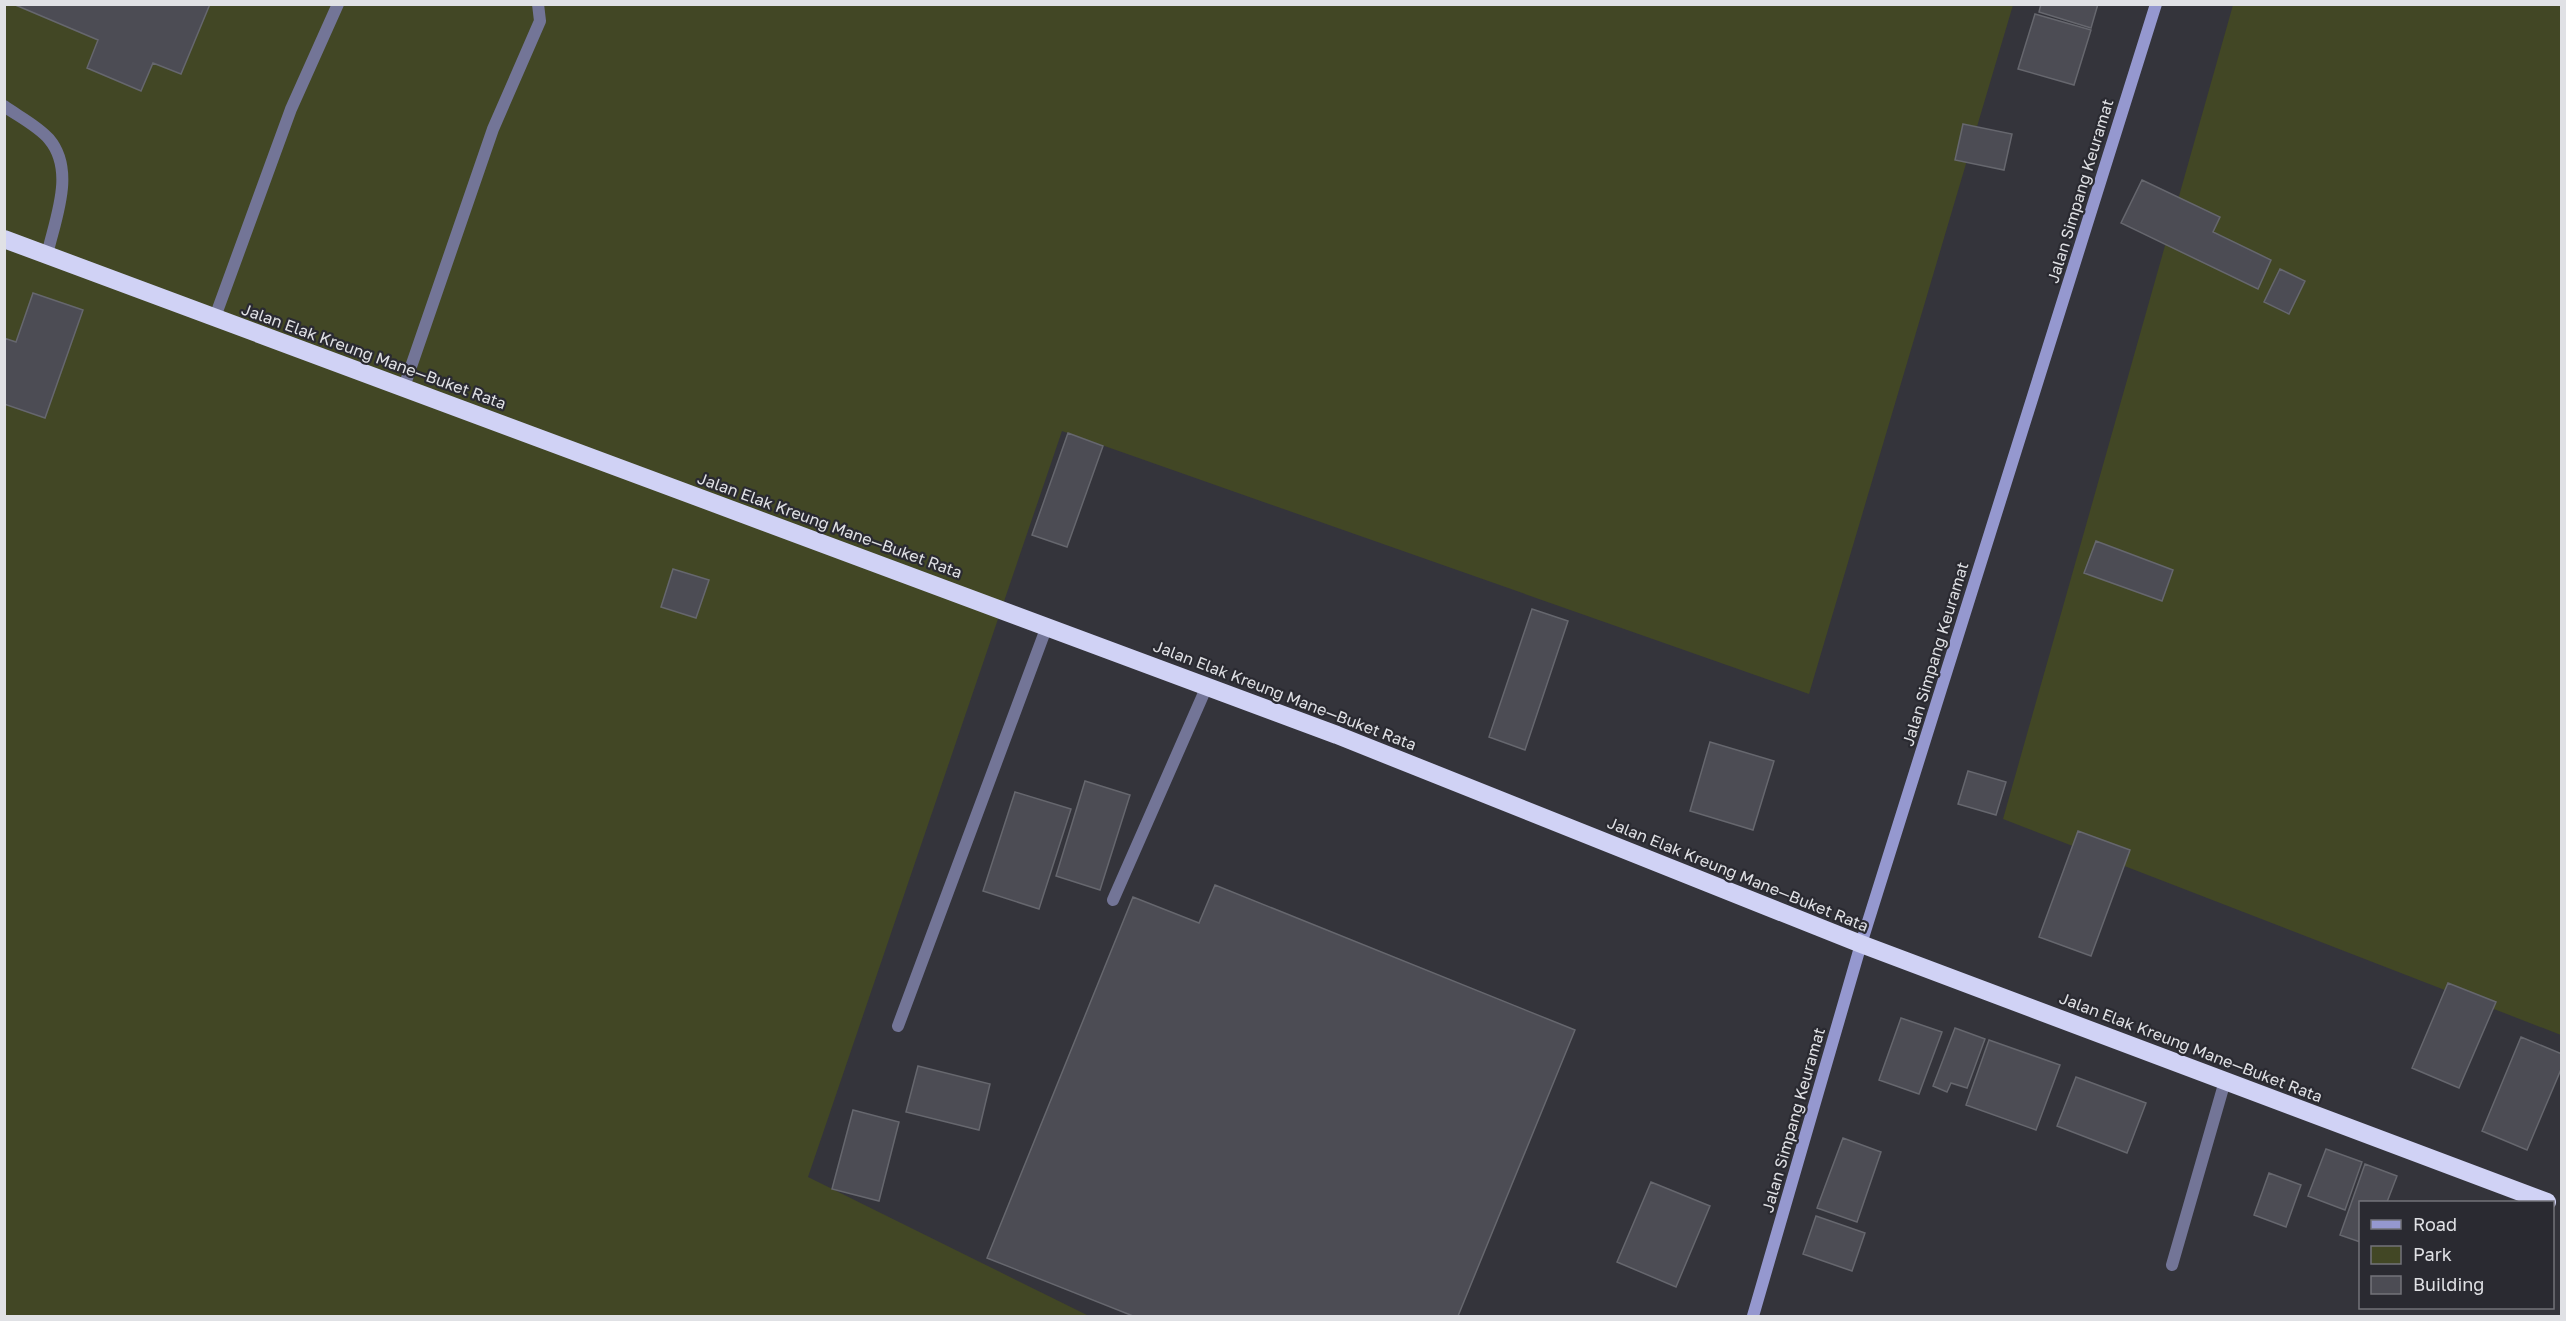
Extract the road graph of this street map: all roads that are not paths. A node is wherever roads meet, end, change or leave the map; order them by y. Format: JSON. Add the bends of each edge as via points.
{"nodes":[{"id":1,"x":338,"y":4,"type":"edge"},
{"id":2,"x":538,"y":4,"type":"edge"},
{"id":3,"x":2156,"y":4,"type":"edge"},
{"id":4,"x":4,"y":106,"type":"edge"},
{"id":5,"x":4,"y":239,"type":"edge"},
{"id":6,"x":47,"y":255,"type":"junction"},
{"id":7,"x":214,"y":317,"type":"junction"},
{"id":8,"x":404,"y":387,"type":"junction"},
{"id":9,"x":1047,"y":626,"type":"junction"},
{"id":10,"x":1207,"y":686,"type":"junction"},
{"id":11,"x":1113,"y":900,"type":"dead end"},
{"id":12,"x":1861,"y":944,"type":"junction"},
{"id":13,"x":898,"y":1026,"type":"dead end"},
{"id":14,"x":2225,"y":1081,"type":"junction"},
{"id":15,"x":2542,"y":1201,"type":"edge"},
{"id":16,"x":2172,"y":1265,"type":"dead end"},
{"id":17,"x":1754,"y":1317,"type":"edge"}],
"edges":[{"from":1,"to":7,"type":"lane","via":[[291,109]]},
{"from":2,"to":8,"type":"lane","via":[[540,21],[493,129]]},
{"from":3,"to":12,"type":"main road","name":"Jalan Simpang Keuramat"},
{"from":4,"to":6,"type":"lane","via":[[49,139],[60,159],[63,183]]},
{"from":5,"to":6,"type":"highway","name":"Jalan Elak Kreung Mane—Buket Rata"},
{"from":6,"to":7,"type":"highway","name":"Jalan Elak Kreung Mane—Buket Rata"},
{"from":7,"to":8,"type":"highway","name":"Jalan Elak Kreung Mane—Buket Rata"},
{"from":8,"to":9,"type":"highway","name":"Jalan Elak Kreung Mane—Buket Rata"},
{"from":9,"to":10,"type":"highway","name":"Jalan Elak Kreung Mane—Buket Rata"},
{"from":9,"to":13,"type":"lane"},
{"from":10,"to":11,"type":"lane"},
{"from":10,"to":12,"type":"highway","name":"Jalan Elak Kreung Mane—Buket Rata"},
{"from":12,"to":14,"type":"highway","name":"Jalan Elak Kreung Mane—Buket Rata"},
{"from":12,"to":17,"type":"main road","name":"Jalan Simpang Keuramat"},
{"from":14,"to":15,"type":"highway","name":"Jalan Elak Kreung Mane—Buket Rata"},
{"from":14,"to":16,"type":"lane"}]}
